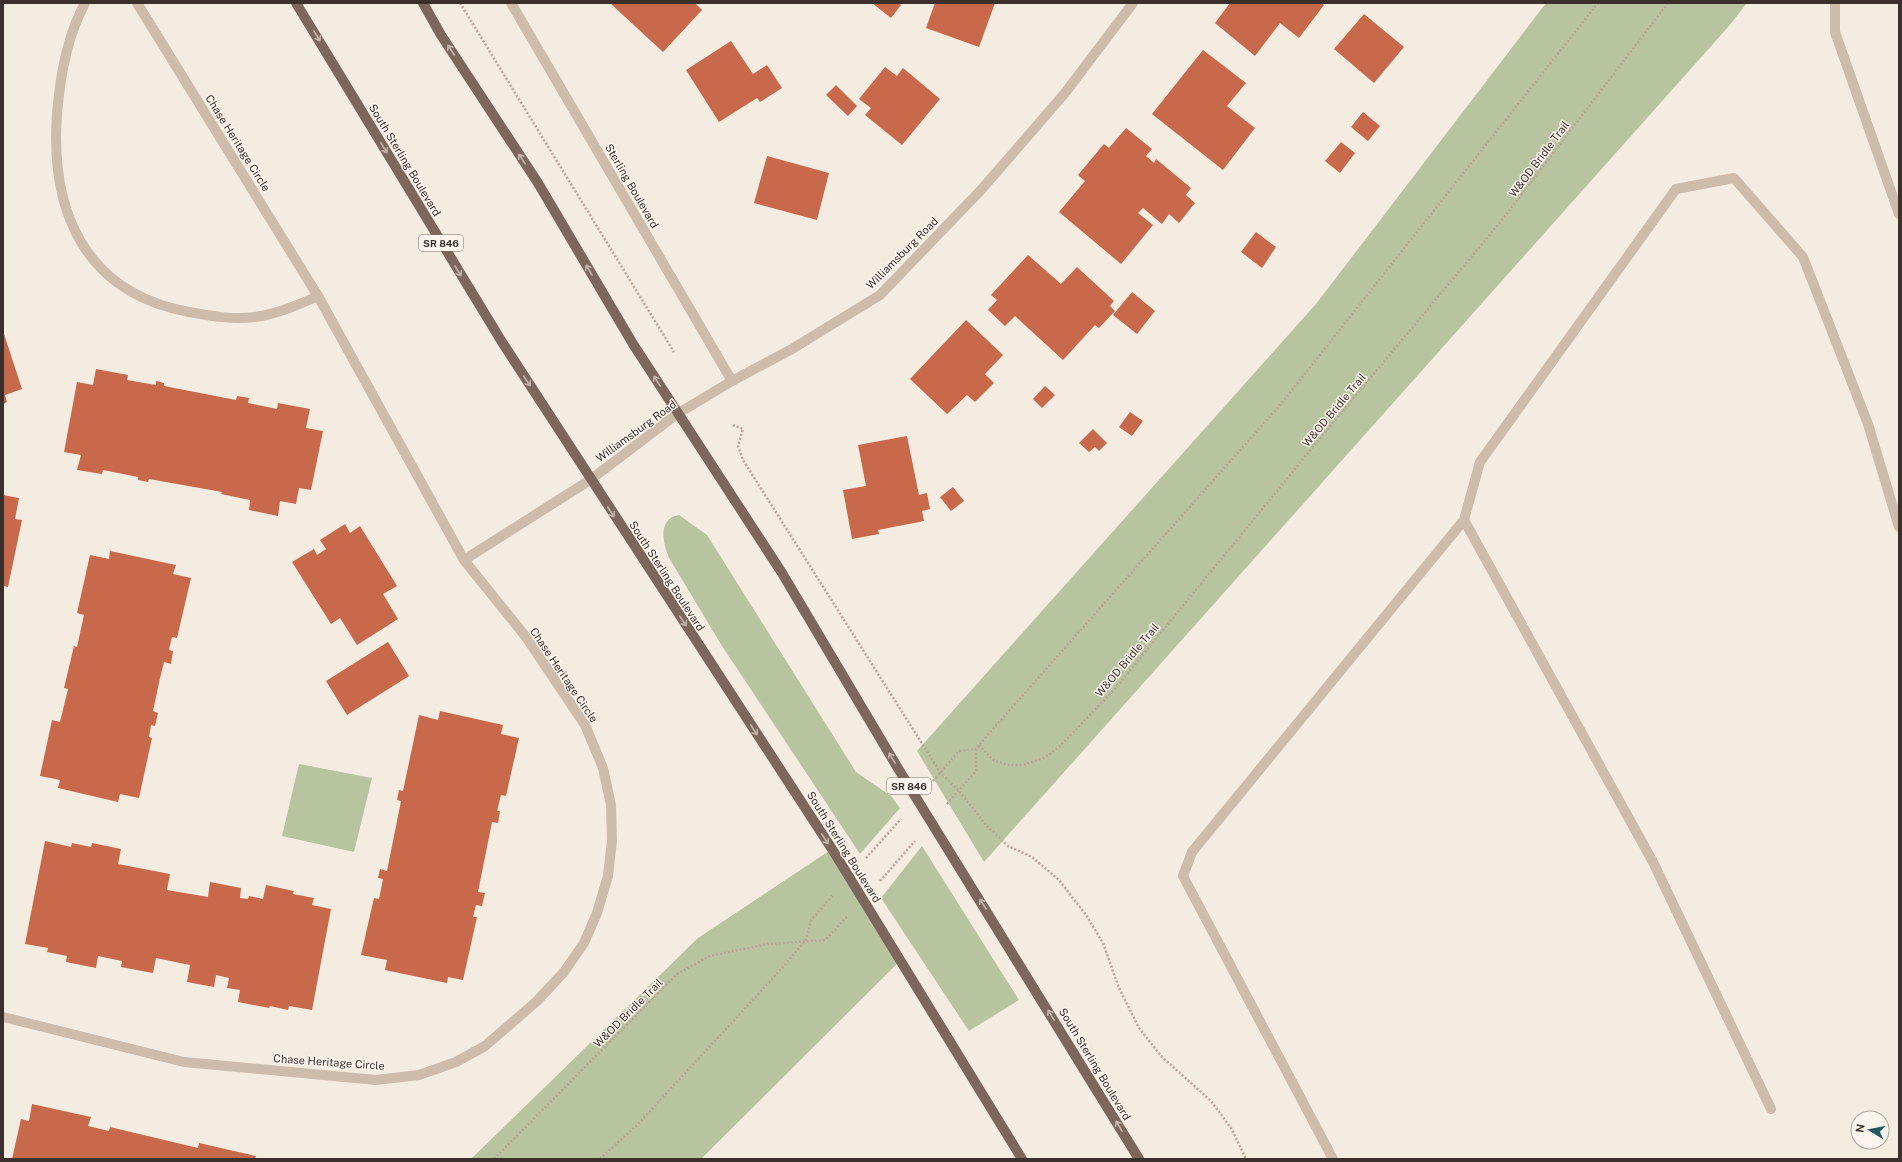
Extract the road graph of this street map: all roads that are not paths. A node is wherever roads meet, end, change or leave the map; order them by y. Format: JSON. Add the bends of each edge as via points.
{"nodes":[{"id":1,"x":85,"y":3,"type":"edge"},
{"id":2,"x":137,"y":3,"type":"edge"},
{"id":3,"x":296,"y":3,"type":"edge"},
{"id":4,"x":422,"y":3,"type":"edge"},
{"id":5,"x":511,"y":3,"type":"edge"},
{"id":6,"x":1133,"y":3,"type":"edge"},
{"id":7,"x":1835,"y":3,"type":"edge"},
{"id":8,"x":1899,"y":214,"type":"edge"},
{"id":9,"x":318,"y":296,"type":"junction"},
{"id":10,"x":732,"y":381,"type":"junction"},
{"id":11,"x":678,"y":414,"type":"junction"},
{"id":12,"x":590,"y":480,"type":"junction"},
{"id":13,"x":1464,"y":520,"type":"junction"},
{"id":14,"x":1899,"y":527,"type":"edge"},
{"id":15,"x":464,"y":560,"type":"junction"},
{"id":16,"x":3,"y":1017,"type":"edge"},
{"id":17,"x":1771,"y":1109,"type":"dead end"},
{"id":18,"x":1022,"y":1159,"type":"edge"},
{"id":19,"x":1139,"y":1159,"type":"edge"},
{"id":20,"x":1332,"y":1159,"type":"edge"}],
"edges":[{"from":1,"to":9,"type":"street","via":[[77,18],[67,52],[59,90],[56,129],[58,166],[66,210],[82,245],[97,265],[128,291],[175,310],[223,318],[255,317],[285,310]]},
{"from":2,"to":9,"type":"street","name":"Chase Heritage Circle"},
{"from":3,"to":12,"type":"main road","name":"South Sterling Boulevard","number":"SR 846","one_way":true,"via":[[502,342]]},
{"from":11,"to":4,"type":"main road","name":"South Sterling Boulevard","number":"SR 846","one_way":true,"via":[[633,344],[538,183]]},
{"from":5,"to":10,"type":"street","name":"Sterling Boulevard"},
{"from":6,"to":10,"type":"street","name":"Williamsburg Road","via":[[1065,93],[981,190],[880,295],[792,349]]},
{"from":7,"to":8,"type":"street","via":[[1835,32]]},
{"from":9,"to":15,"type":"street","name":"Chase Heritage Circle"},
{"from":10,"to":11,"type":"street","name":"Williamsburg Road"},
{"from":11,"to":12,"type":"street","name":"Williamsburg Road"},
{"from":19,"to":11,"type":"main road","name":"South Sterling Boulevard","number":"SR 846","one_way":true,"via":[[782,573]]},
{"from":12,"to":15,"type":"street"},
{"from":12,"to":18,"type":"main road","name":"South Sterling Boulevard","number":"SR 846","one_way":true,"via":[[850,877]]},
{"from":13,"to":14,"type":"street","via":[[1480,462],[1676,189],[1734,178],[1803,257],[1868,424]]},
{"from":13,"to":17,"type":"street","via":[[1653,862]]},
{"from":13,"to":20,"type":"street","via":[[1192,852],[1183,876]]},
{"from":15,"to":16,"type":"street","name":"Chase Heritage Circle","via":[[526,637],[585,725],[603,768],[611,806],[612,841],[608,876],[597,913],[584,943],[564,972],[537,1001],[485,1046],[456,1062],[419,1075],[376,1080],[184,1062]]}]}
